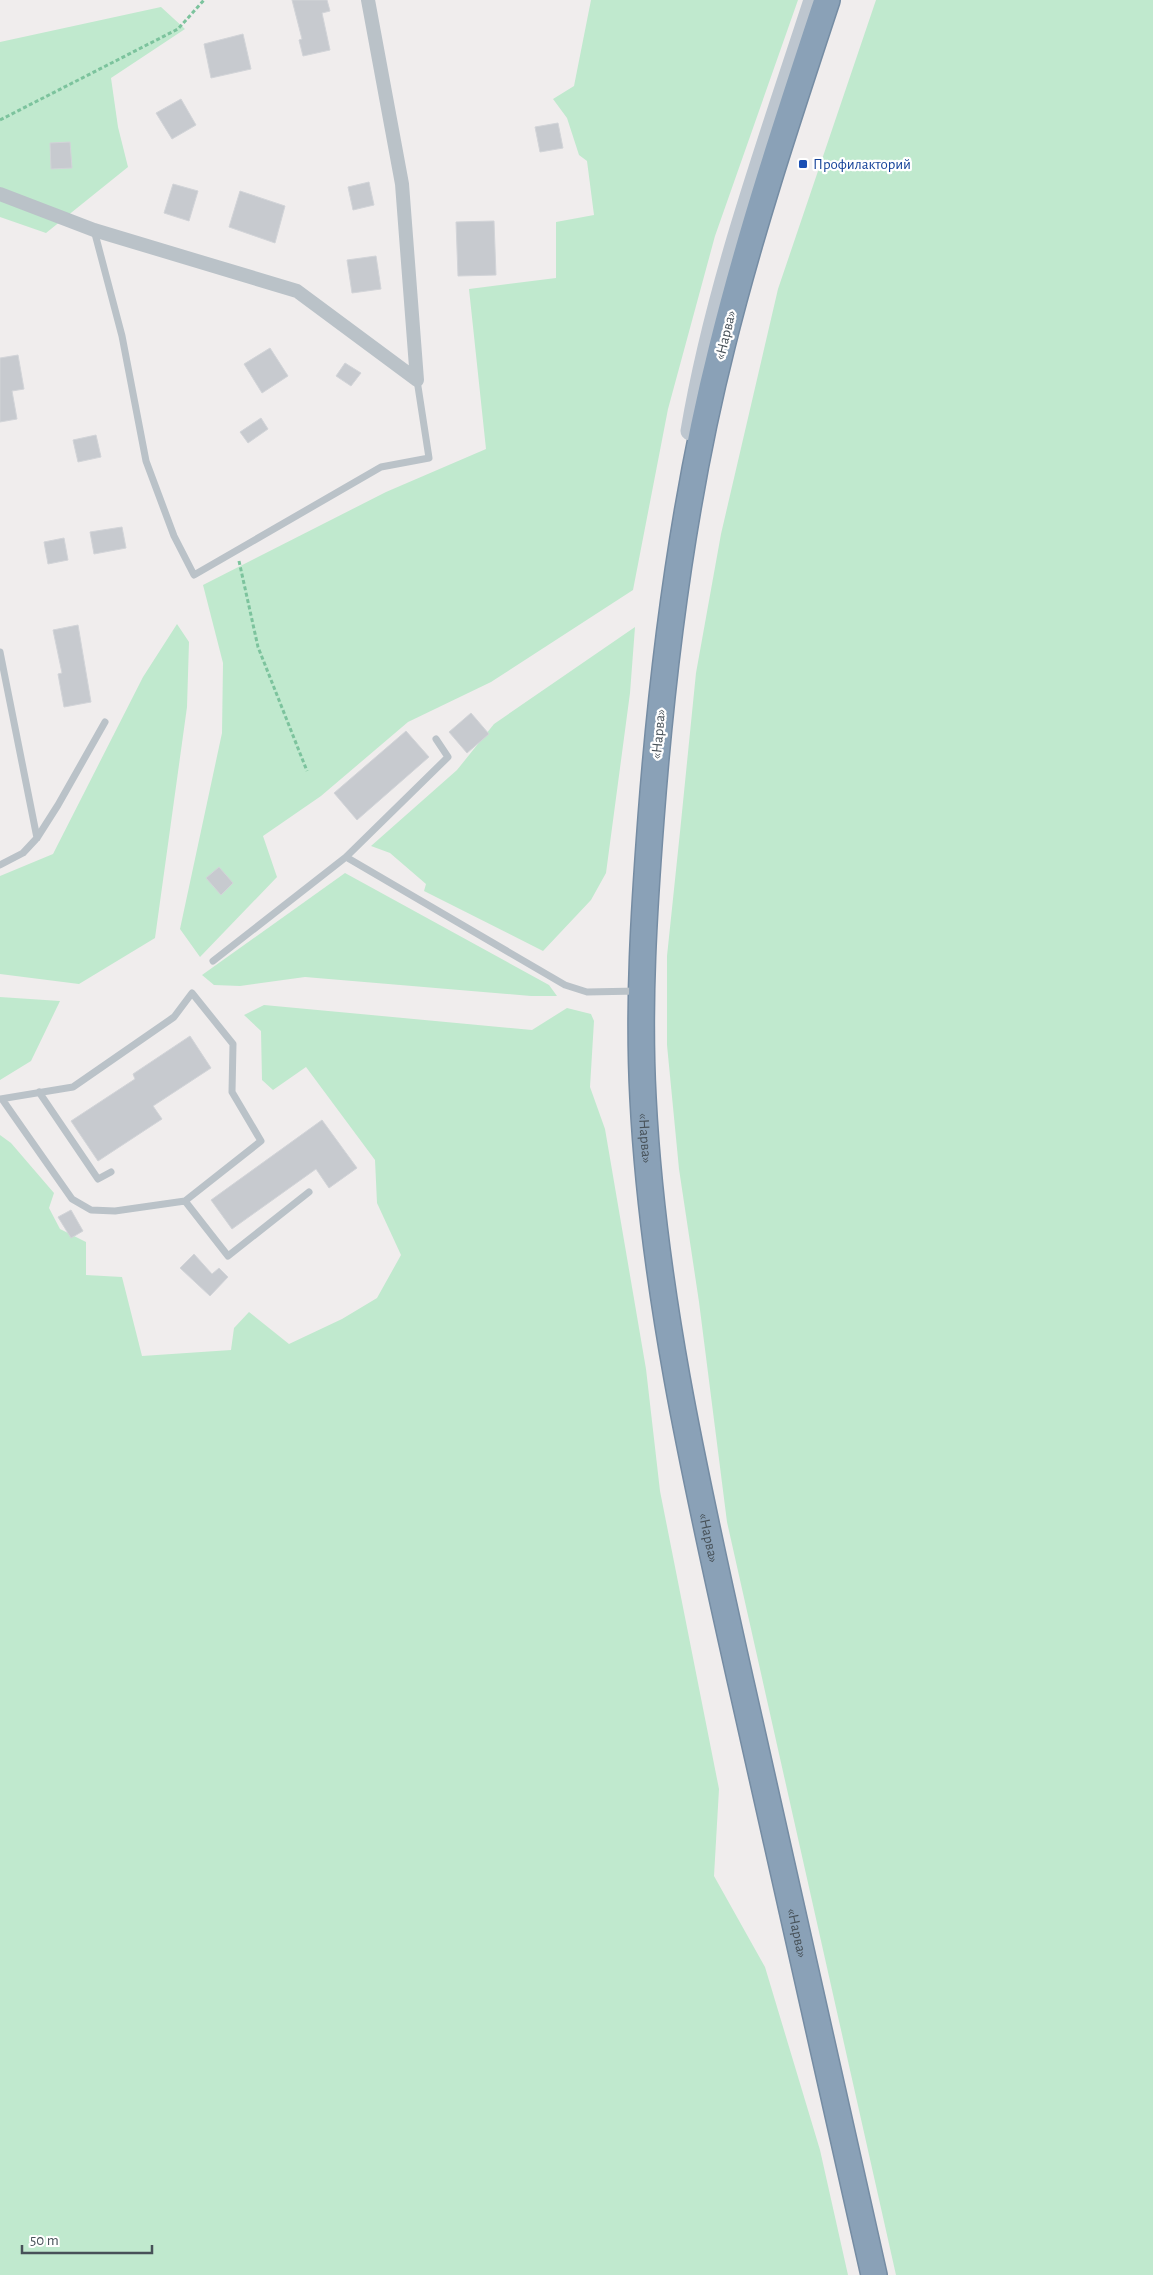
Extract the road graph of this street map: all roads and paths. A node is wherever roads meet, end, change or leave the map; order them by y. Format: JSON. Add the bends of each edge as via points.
{"nodes":[{"id":1,"x":204,"y":0,"type":"edge"},
{"id":2,"x":368,"y":0,"type":"edge"},
{"id":3,"x":813,"y":0,"type":"edge"},
{"id":4,"x":827,"y":0,"type":"edge"},
{"id":5,"x":840,"y":0,"type":"edge"},
{"id":6,"x":0,"y":120,"type":"edge"},
{"id":7,"x":0,"y":194,"type":"edge"},
{"id":8,"x":94,"y":230,"type":"junction"},
{"id":9,"x":417,"y":380,"type":"junction"},
{"id":10,"x":237,"y":551,"type":"junction"},
{"id":11,"x":678,"y":573,"type":"junction"},
{"id":12,"x":670,"y":622,"type":"junction"},
{"id":13,"x":0,"y":652,"type":"edge"},
{"id":14,"x":106,"y":722,"type":"dead end"},
{"id":15,"x":436,"y":739,"type":"dead end"},
{"id":16,"x":307,"y":771,"type":"dead end"},
{"id":17,"x":37,"y":838,"type":"junction"},
{"id":18,"x":346,"y":857,"type":"junction"},
{"id":19,"x":0,"y":865,"type":"edge"},
{"id":20,"x":213,"y":962,"type":"dead end"},
{"id":21,"x":640,"y":991,"type":"junction"},
{"id":22,"x":39,"y":1092,"type":"junction"},
{"id":23,"x":1,"y":1099,"type":"edge"},
{"id":24,"x":111,"y":1172,"type":"dead end"},
{"id":25,"x":308,"y":1192,"type":"dead end"},
{"id":26,"x":185,"y":1201,"type":"junction"},
{"id":27,"x":874,"y":2275,"type":"edge"}],
"edges":[{"from":1,"to":6,"type":"path","via":[[178,29]]},
{"from":2,"to":9,"type":"street","via":[[402,184]]},
{"from":3,"to":12,"type":"main road","via":[[749,197],[707,349],[680,496]]},
{"from":4,"to":11,"type":"highway","name":"«Нарва»","via":[[762,200],[722,342]]},
{"from":5,"to":11,"type":"highway","via":[[750,280]]},
{"from":7,"to":8,"type":"street"},
{"from":8,"to":9,"type":"street","via":[[297,291]]},
{"from":8,"to":10,"type":"lane","via":[[122,336],[146,461],[174,536],[194,575]]},
{"from":9,"to":10,"type":"lane","via":[[429,458],[381,467]]},
{"from":10,"to":16,"type":"path","via":[[258,648]]},
{"from":11,"to":12,"type":"highway","name":"«Нарва»"},
{"from":12,"to":21,"type":"highway","name":"«Нарва»","via":[[657,740]]},
{"from":13,"to":17,"type":"lane"},
{"from":14,"to":17,"type":"lane"},
{"from":15,"to":18,"type":"lane","via":[[448,757]]},
{"from":17,"to":19,"type":"lane","via":[[23,853]]},
{"from":18,"to":20,"type":"lane"},
{"from":18,"to":21,"type":"lane","via":[[565,985],[587,992]]},
{"from":21,"to":27,"type":"highway","name":"«Нарва»","via":[[649,1178],[666,1314],[722,1598]]},
{"from":22,"to":23,"type":"lane"},
{"from":22,"to":24,"type":"lane","via":[[98,1179]]},
{"from":22,"to":26,"type":"lane","via":[[73,1086],[174,1017],[192,993],[233,1044],[232,1092],[261,1141]]},
{"from":23,"to":26,"type":"lane","via":[[72,1199],[91,1210],[115,1211]]},
{"from":25,"to":26,"type":"lane","via":[[228,1256]]}]}
